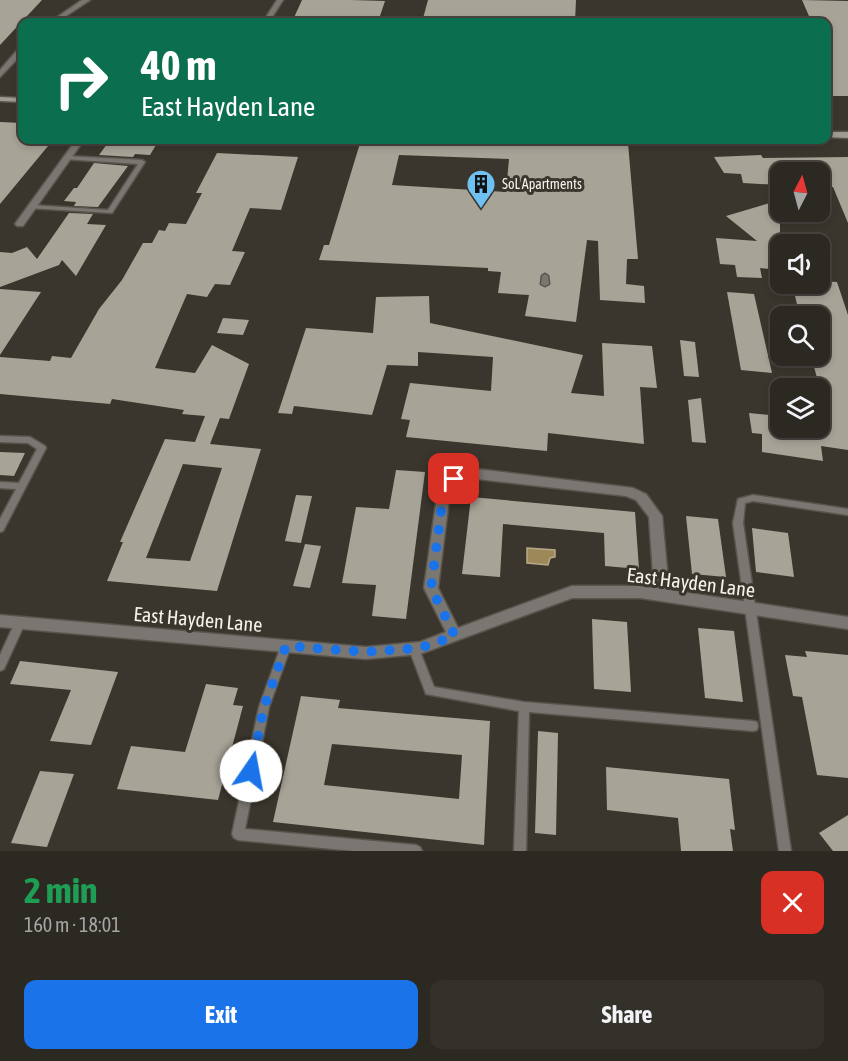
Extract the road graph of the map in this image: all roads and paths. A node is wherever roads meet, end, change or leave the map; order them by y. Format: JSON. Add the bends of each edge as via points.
{"nodes":[{"id":1,"x":87,"y":0,"type":"edge"},
{"id":2,"x":280,"y":0,"type":"edge"},
{"id":3,"x":59,"y":18,"type":"edge"},
{"id":4,"x":269,"y":18,"type":"edge"},
{"id":5,"x":18,"y":55,"type":"edge"},
{"id":6,"x":0,"y":75,"type":"edge"},
{"id":7,"x":0,"y":99,"type":"edge"},
{"id":8,"x":18,"y":100,"type":"edge"},
{"id":9,"x":831,"y":134,"type":"edge"},
{"id":10,"x":848,"y":135,"type":"edge"},
{"id":11,"x":77,"y":144,"type":"edge"},
{"id":12,"x":66,"y":158,"type":"junction"},
{"id":13,"x":31,"y":207,"type":"junction"},
{"id":14,"x":20,"y":224,"type":"dead end"},
{"id":15,"x":0,"y":439,"type":"edge"},
{"id":16,"x":0,"y":484,"type":"edge"},
{"id":17,"x":22,"y":486,"type":"junction"},
{"id":18,"x":848,"y":512,"type":"edge"},
{"id":19,"x":0,"y":528,"type":"edge"},
{"id":20,"x":662,"y":595,"type":"junction"},
{"id":21,"x":752,"y":608,"type":"junction"},
{"id":22,"x":0,"y":621,"type":"edge"},
{"id":23,"x":20,"y":623,"type":"junction"},
{"id":24,"x":848,"y":623,"type":"edge"},
{"id":25,"x":455,"y":636,"type":"junction"},
{"id":26,"x":286,"y":646,"type":"junction"},
{"id":27,"x":414,"y":649,"type":"junction"},
{"id":28,"x":0,"y":666,"type":"edge"},
{"id":29,"x":524,"y":706,"type":"junction"},
{"id":30,"x":753,"y":726,"type":"dead end"},
{"id":31,"x":416,"y":851,"type":"edge"},
{"id":32,"x":520,"y":851,"type":"edge"},
{"id":33,"x":785,"y":851,"type":"edge"}],
"edges":[{"from":1,"to":3,"type":"street"},
{"from":2,"to":4,"type":"street"},
{"from":5,"to":6,"type":"street"},
{"from":7,"to":8,"type":"main road"},
{"from":9,"to":10,"type":"main road"},
{"from":11,"to":12,"type":"street"},
{"from":12,"to":13,"type":"street"},
{"from":12,"to":13,"type":"lane","via":[[142,162],[110,212]]},
{"from":13,"to":14,"type":"street"},
{"from":15,"to":17,"type":"lane","via":[[30,440],[42,448]]},
{"from":16,"to":17,"type":"lane"},
{"from":17,"to":19,"type":"lane"},
{"from":18,"to":21,"type":"lane","via":[[753,498],[741,501],[738,523]]},
{"from":20,"to":21,"type":"street","name":"East Hayden Lane"},
{"from":20,"to":25,"type":"street","name":"East Hayden Lane","via":[[572,592]]},
{"from":20,"to":25,"type":"street","via":[[655,516],[641,497],[628,491],[466,475],[454,479],[444,489],[431,588]]},
{"from":21,"to":24,"type":"street","name":"East Hayden Lane"},
{"from":21,"to":33,"type":"lane"},
{"from":22,"to":23,"type":"street","name":"East Hayden Lane"},
{"from":23,"to":26,"type":"street","name":"East Hayden Lane"},
{"from":23,"to":28,"type":"lane"},
{"from":25,"to":27,"type":"street","name":"East Hayden Lane"},
{"from":26,"to":27,"type":"street","name":"East Hayden Lane","via":[[366,652]]},
{"from":26,"to":31,"type":"lane","via":[[264,707],[238,834]]},
{"from":27,"to":29,"type":"lane","via":[[430,691]]},
{"from":29,"to":30,"type":"lane"},
{"from":29,"to":32,"type":"lane"}]}
